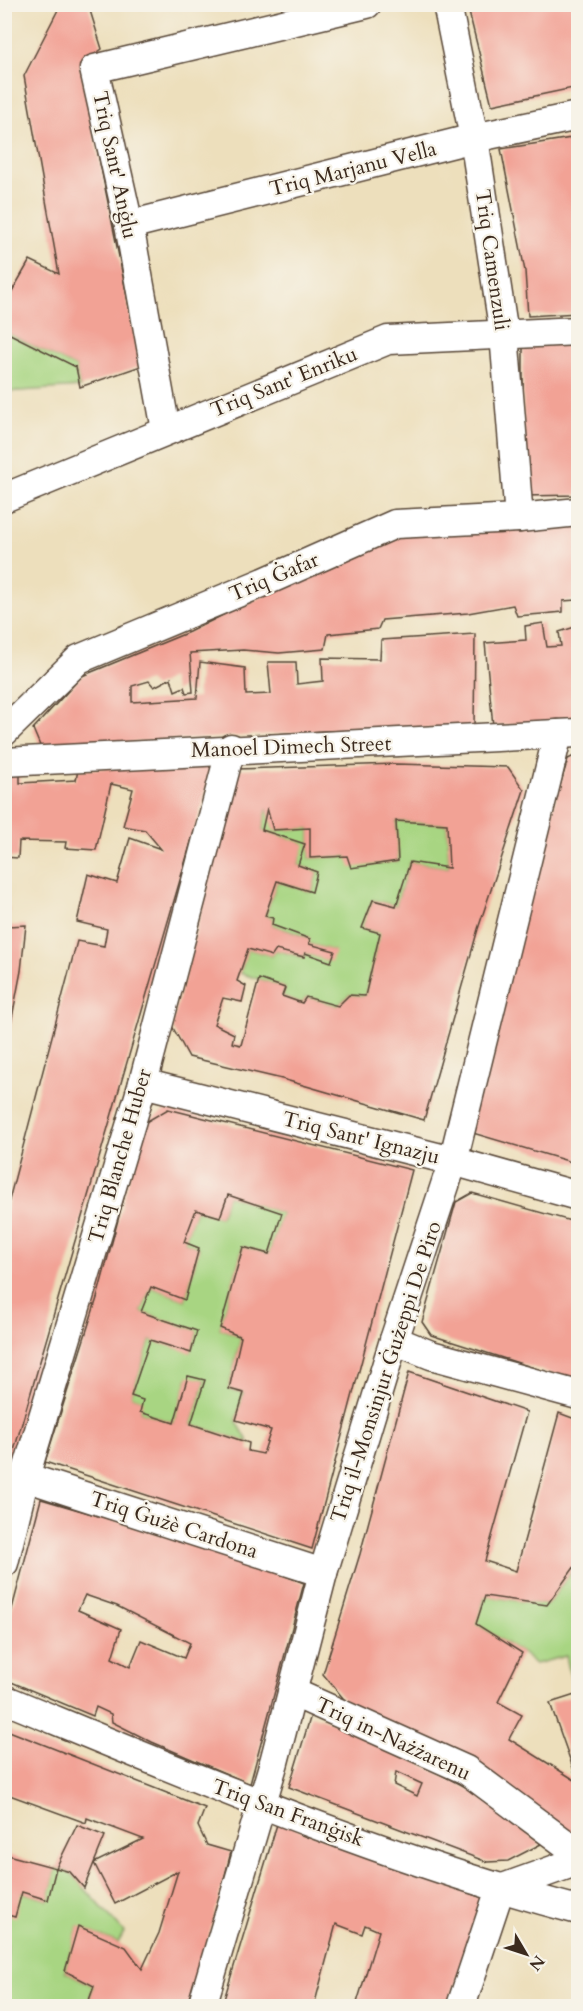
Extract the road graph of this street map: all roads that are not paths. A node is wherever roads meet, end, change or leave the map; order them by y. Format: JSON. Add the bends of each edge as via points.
{"nodes":[{"id":1,"x":367,"y":4,"type":"edge"},
{"id":2,"x":447,"y":4,"type":"edge"},
{"id":3,"x":579,"y":116,"type":"edge"},
{"id":4,"x":474,"y":138,"type":"junction"},
{"id":5,"x":129,"y":225,"type":"junction"},
{"id":6,"x":579,"y":331,"type":"edge"},
{"id":7,"x":504,"y":334,"type":"junction"},
{"id":8,"x":166,"y":430,"type":"junction"},
{"id":9,"x":4,"y":498,"type":"edge"},
{"id":10,"x":579,"y":512,"type":"edge"},
{"id":11,"x":519,"y":518,"type":"junction"},
{"id":12,"x":4,"y":732,"type":"edge"},
{"id":13,"x":568,"y":733,"type":"edge"},
{"id":14,"x":231,"y":748,"type":"junction"},
{"id":15,"x":4,"y":762,"type":"edge"},
{"id":16,"x":143,"y":1083,"type":"junction"},
{"id":17,"x":453,"y":1161,"type":"junction"},
{"id":18,"x":579,"y":1196,"type":"edge"},
{"id":19,"x":394,"y":1340,"type":"junction"},
{"id":20,"x":579,"y":1395,"type":"edge"},
{"id":21,"x":25,"y":1477,"type":"junction"},
{"id":22,"x":4,"y":1563,"type":"edge"},
{"id":23,"x":323,"y":1573,"type":"junction"},
{"id":24,"x":292,"y":1692,"type":"junction"},
{"id":25,"x":4,"y":1699,"type":"edge"},
{"id":26,"x":261,"y":1805,"type":"junction"},
{"id":27,"x":579,"y":1852,"type":"edge"},
{"id":28,"x":579,"y":1861,"type":"edge"},
{"id":29,"x":500,"y":1889,"type":"junction"},
{"id":30,"x":579,"y":1910,"type":"edge"},
{"id":31,"x":202,"y":2007,"type":"edge"},
{"id":32,"x":461,"y":2007,"type":"edge"}],
"edges":[{"from":1,"to":5,"type":"street","name":"Triq Sant' Anġlu","via":[[94,69]]},
{"from":2,"to":4,"type":"street","name":"Triq Camenzuli"},
{"from":3,"to":4,"type":"street","name":"Triq Marjanu Vella"},
{"from":4,"to":5,"type":"street","name":"Triq Marjanu Vella"},
{"from":4,"to":7,"type":"street","name":"Triq Camenzuli"},
{"from":5,"to":8,"type":"street","name":"Triq Sant' Anġlu"},
{"from":6,"to":7,"type":"street","name":"Triq Sant' Enriku"},
{"from":7,"to":8,"type":"street","name":"Triq Sant' Enriku","via":[[388,340]]},
{"from":7,"to":11,"type":"street","name":"Triq Camenzuli"},
{"from":8,"to":9,"type":"street","name":"Triq Sant' Enriku"},
{"from":10,"to":11,"type":"street","name":"Triq Ġafar"},
{"from":11,"to":12,"type":"street","name":"Triq Ġafar","via":[[395,524],[79,659]]},
{"from":13,"to":14,"type":"street","name":"Manoel Dimech Street"},
{"from":13,"to":17,"type":"street","name":"Triq il-Monsinjur Ġużeppi De Piro"},
{"from":14,"to":15,"type":"street","name":"Manoel Dimech Street"},
{"from":14,"to":16,"type":"street","name":"Triq Blanche Huber"},
{"from":16,"to":17,"type":"street","name":"Triq Sant' Ignazju"},
{"from":16,"to":21,"type":"street","name":"Triq Blanche Huber"},
{"from":17,"to":18,"type":"street","name":"Triq Sant' Ignazju"},
{"from":17,"to":19,"type":"street","name":"Triq il-Monsinjur Ġużeppi De Piro"},
{"from":19,"to":20,"type":"street","via":[[431,1355]]},
{"from":19,"to":23,"type":"street","name":"Triq il-Monsinjur Ġużeppi De Piro"},
{"from":21,"to":22,"type":"street","name":"Triq Blanche Huber"},
{"from":21,"to":23,"type":"street","name":"Triq Ġużè Cardona"},
{"from":23,"to":24,"type":"street","name":"Triq il-Monsinjur Ġużeppi De Piro"},
{"from":24,"to":26,"type":"street","name":"Triq il-Monsinjur Ġużeppi De Piro"},
{"from":24,"to":27,"type":"street","name":"Triq in-Nażżarenu","via":[[466,1770]]},
{"from":25,"to":26,"type":"street","name":"Triq San Franġisk"},
{"from":26,"to":29,"type":"street","name":"Triq San Franġisk"},
{"from":26,"to":31,"type":"street","name":"Triq il-Monsinjur Ġużeppi De Piro"},
{"from":28,"to":29,"type":"street"},
{"from":29,"to":30,"type":"street","name":"Triq San Franġisk"},
{"from":29,"to":32,"type":"street"}]}
